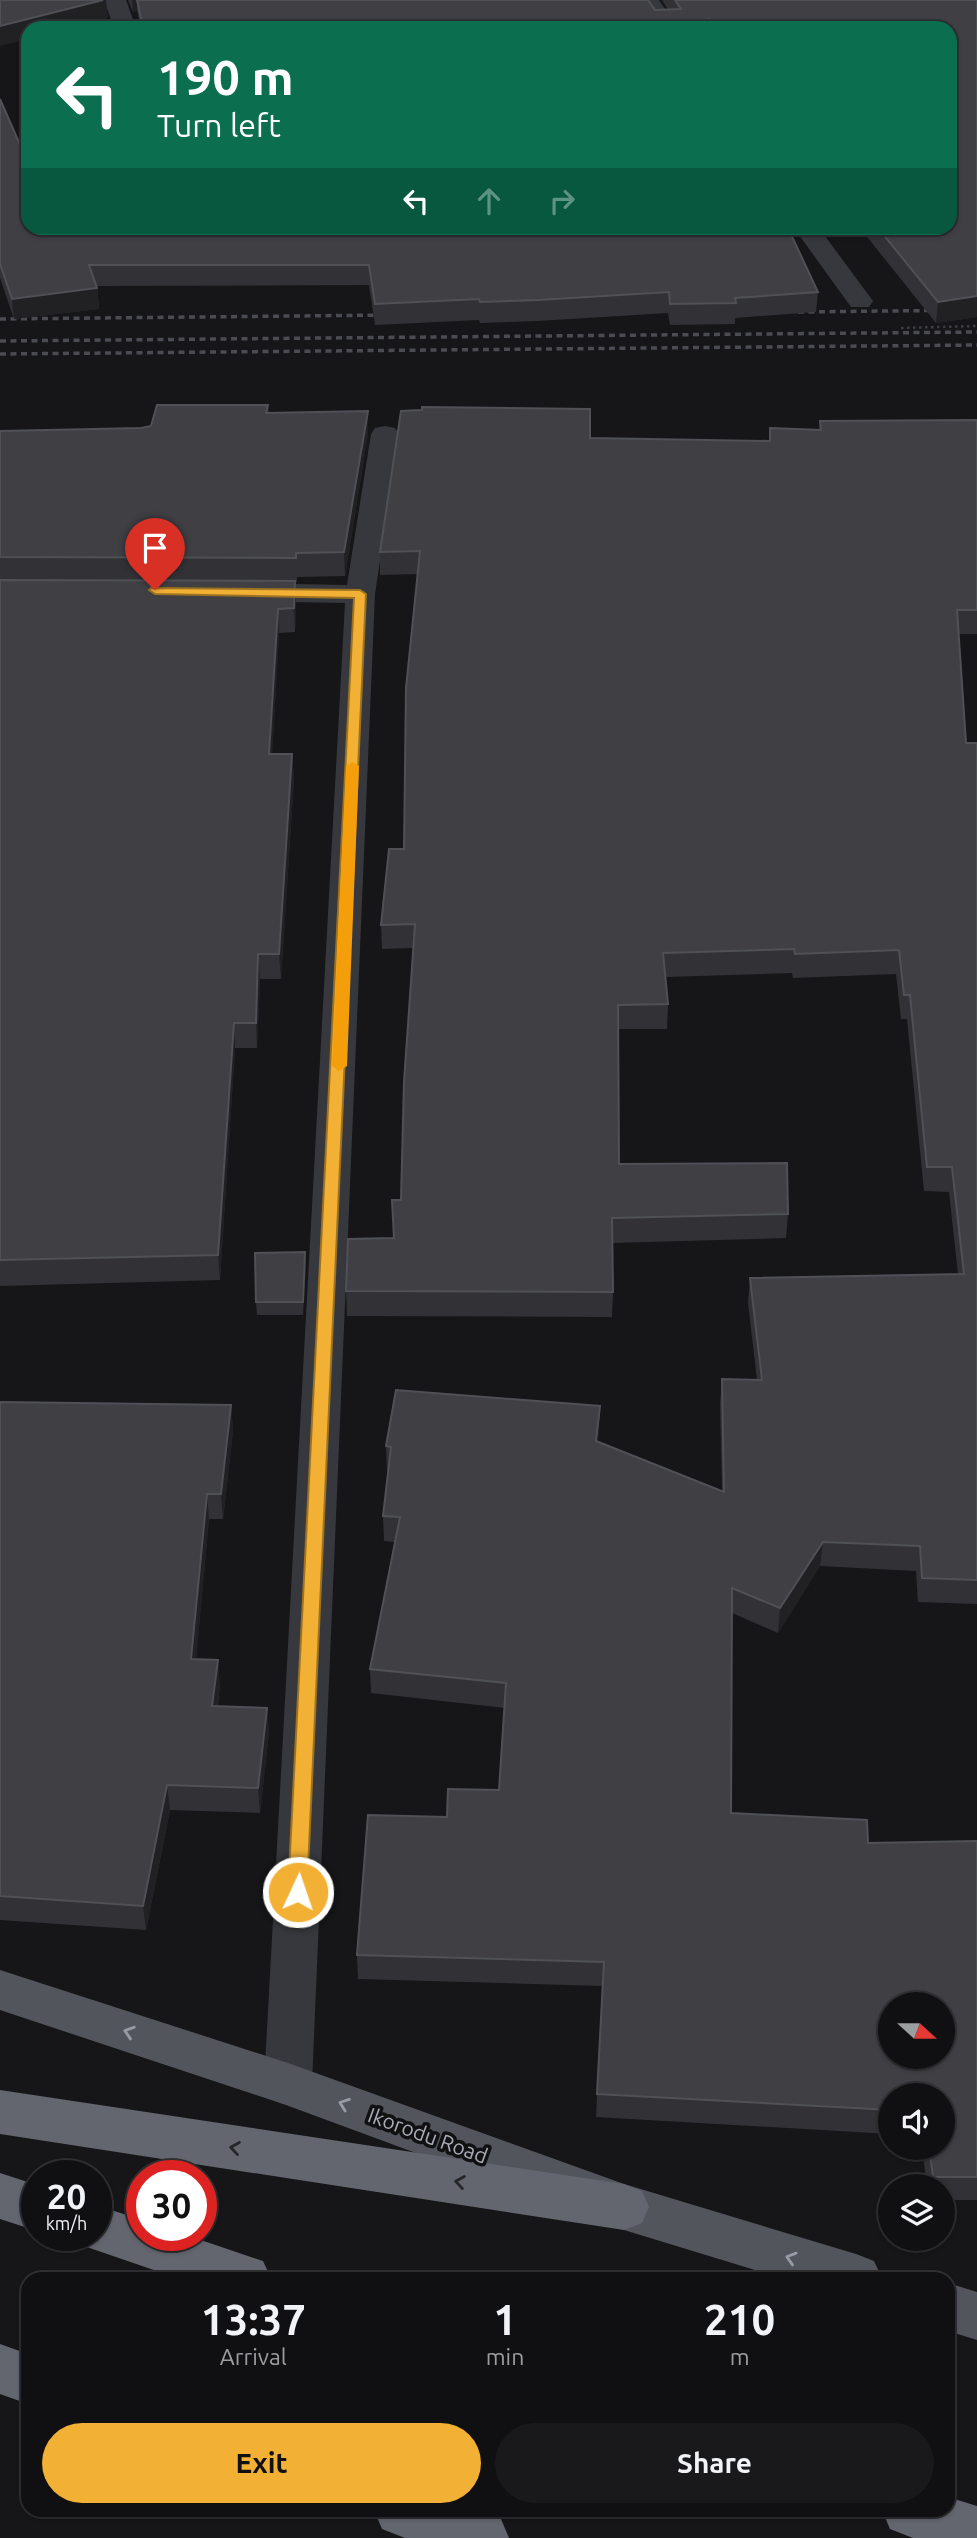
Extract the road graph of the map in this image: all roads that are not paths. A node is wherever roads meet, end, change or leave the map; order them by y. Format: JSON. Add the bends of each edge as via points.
{"nodes":[{"id":1,"x":115,"y":0,"type":"edge"},
{"id":2,"x":648,"y":0,"type":"edge"},
{"id":3,"x":122,"y":21,"type":"edge"},
{"id":4,"x":662,"y":21,"type":"edge"},
{"id":5,"x":811,"y":235,"type":"edge"},
{"id":6,"x":860,"y":301,"type":"road end"},
{"id":7,"x":385,"y":434,"type":"dead end"},
{"id":8,"x":210,"y":591,"type":"edge"},
{"id":9,"x":360,"y":594,"type":"junction"},
{"id":10,"x":0,"y":1990,"type":"edge"},
{"id":11,"x":288,"y":2084,"type":"junction"},
{"id":12,"x":0,"y":2112,"type":"edge"},
{"id":13,"x":0,"y":2196,"type":"edge"},
{"id":14,"x":21,"y":2203,"type":"edge"},
{"id":15,"x":624,"y":2207,"type":"junction"},
{"id":16,"x":112,"y":2233,"type":"edge"},
{"id":17,"x":226,"y":2272,"type":"edge"},
{"id":18,"x":836,"y":2272,"type":"edge"},
{"id":19,"x":955,"y":2309,"type":"edge"},
{"id":20,"x":977,"y":2316,"type":"edge"},
{"id":21,"x":0,"y":2369,"type":"edge"},
{"id":22,"x":21,"y":2376,"type":"edge"},
{"id":23,"x":421,"y":2517,"type":"edge"},
{"id":24,"x":930,"y":2517,"type":"edge"},
{"id":25,"x":977,"y":2533,"type":"edge"},
{"id":26,"x":482,"y":2538,"type":"edge"}],
"edges":[{"from":1,"to":3,"type":"street"},
{"from":2,"to":4,"type":"street"},
{"from":5,"to":6,"type":"street"},
{"from":7,"to":9,"type":"street"},
{"from":8,"to":9,"type":"street"},
{"from":9,"to":11,"type":"street"},
{"from":11,"to":10,"type":"main road","name":"Ikorodu Road","one_way":true},
{"from":15,"to":11,"type":"main road","name":"Ikorodu Road","one_way":true},
{"from":15,"to":12,"type":"highway","one_way":true},
{"from":13,"to":14,"type":"highway"},
{"from":18,"to":15,"type":"main road","name":"Ikorodu Road","one_way":true},
{"from":16,"to":17,"type":"highway"},
{"from":19,"to":20,"type":"main road"},
{"from":21,"to":22,"type":"highway"},
{"from":23,"to":26,"type":"highway"},
{"from":24,"to":25,"type":"highway"}]}
